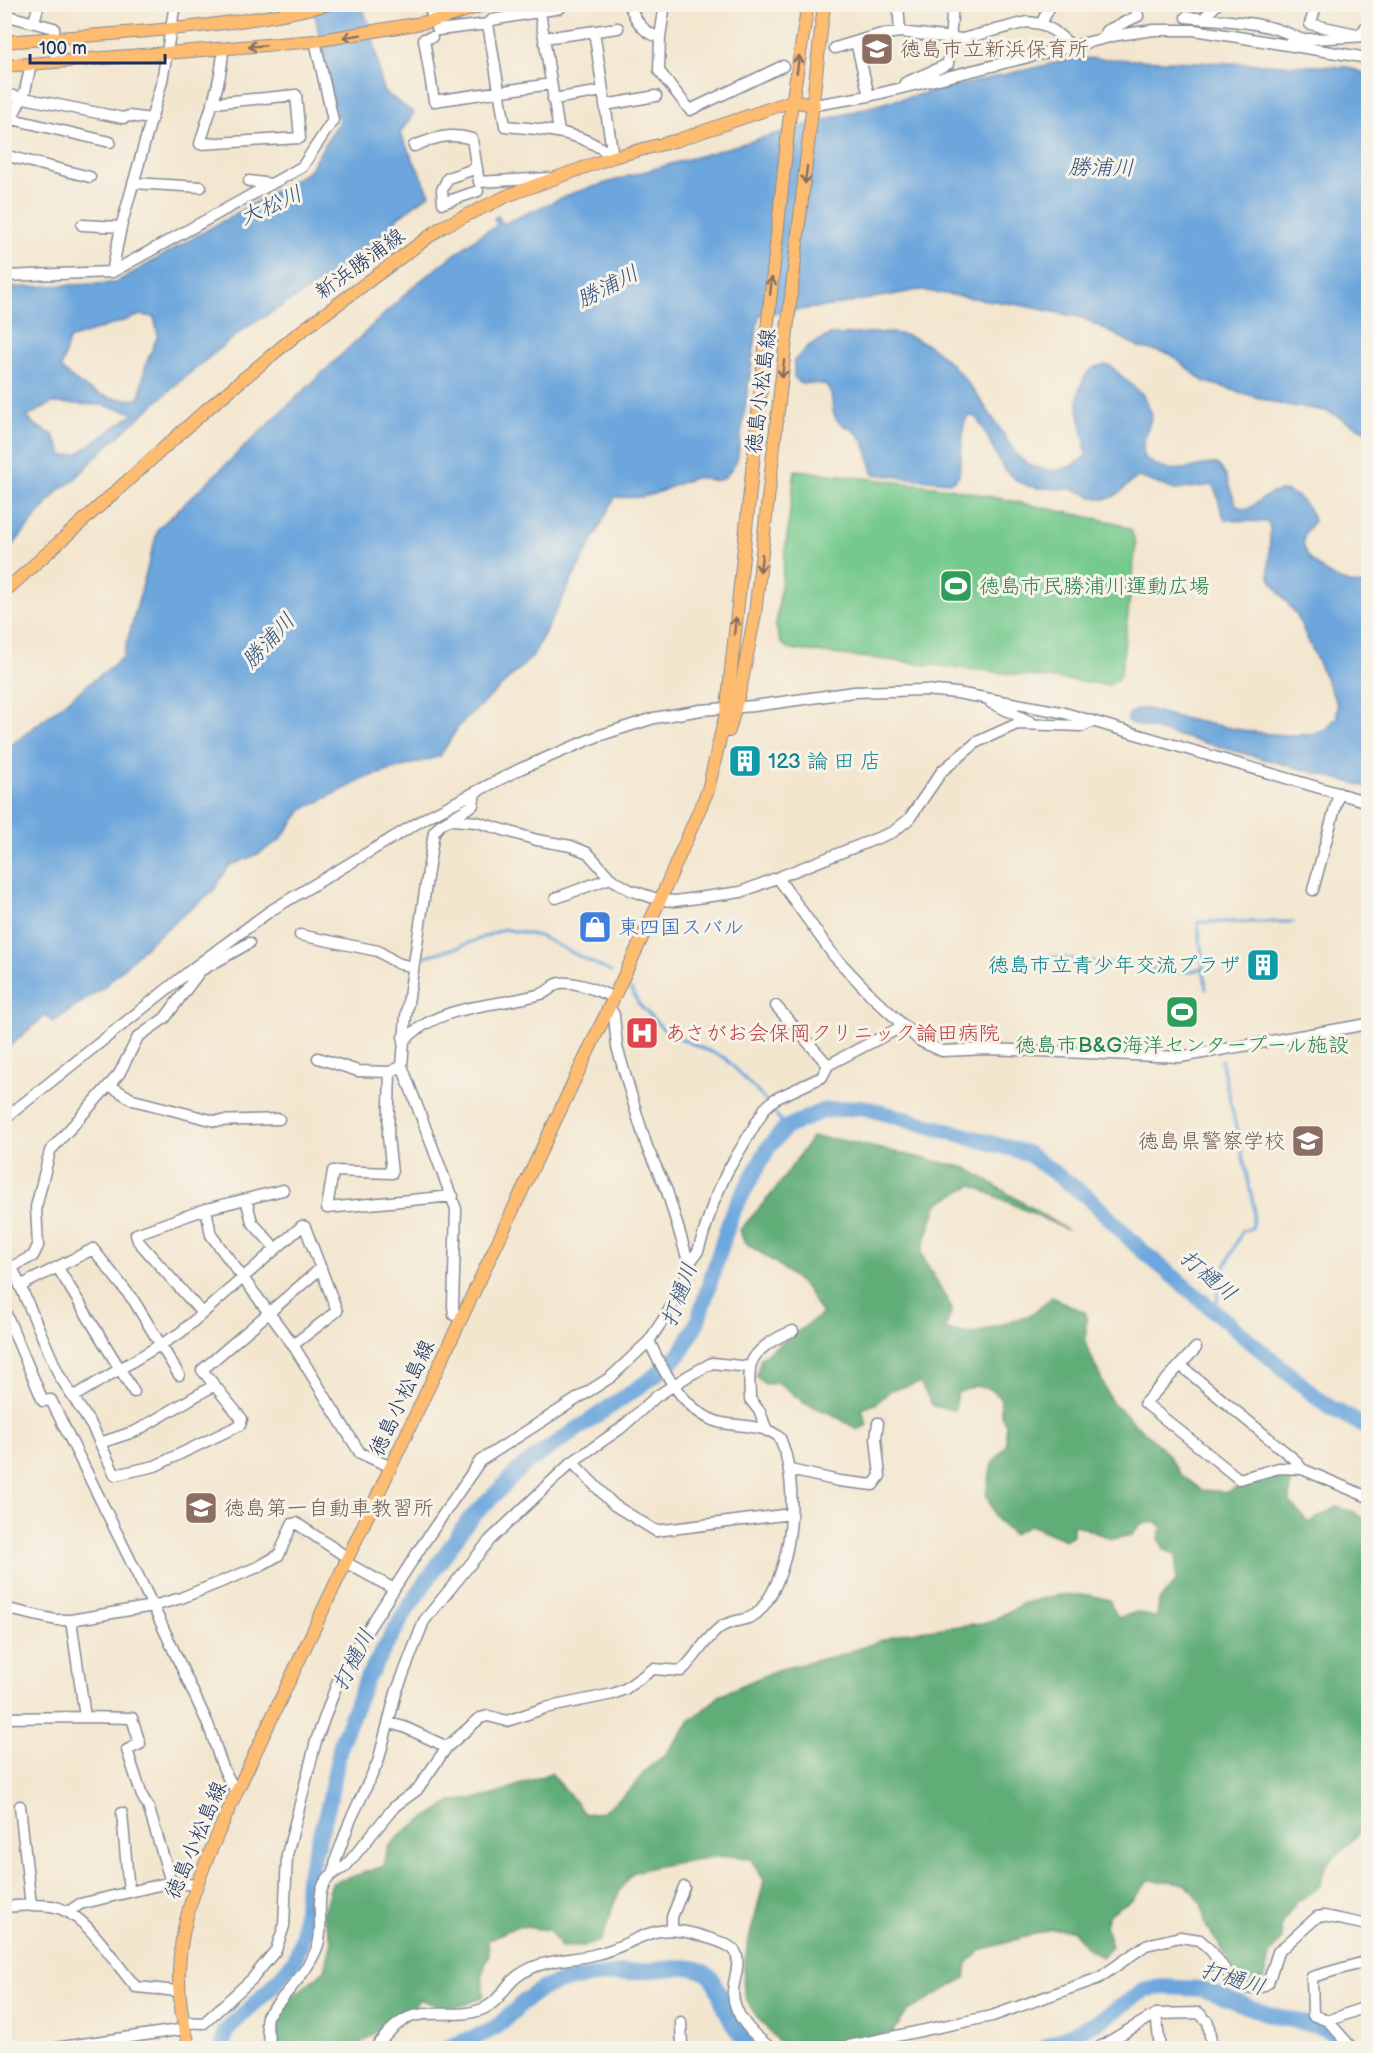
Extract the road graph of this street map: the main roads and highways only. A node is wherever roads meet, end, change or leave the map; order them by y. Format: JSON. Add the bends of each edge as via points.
{"nodes":[{"id":1,"x":330,"y":4,"type":"edge"},
{"id":2,"x":487,"y":4,"type":"edge"},
{"id":3,"x":808,"y":4,"type":"edge"},
{"id":4,"x":824,"y":4,"type":"edge"},
{"id":5,"x":4,"y":42,"type":"edge"},
{"id":6,"x":4,"y":66,"type":"edge"},
{"id":7,"x":792,"y":101,"type":"junction"},
{"id":8,"x":813,"y":111,"type":"junction"},
{"id":9,"x":4,"y":592,"type":"edge"},
{"id":10,"x":735,"y":685,"type":"junction"},
{"id":11,"x":190,"y":2049,"type":"edge"}],
"edges":[{"from":1,"to":5,"type":"main road","via":[[170,29]]},
{"from":2,"to":6,"type":"main road","one_way":true,"via":[[433,21],[316,41]]},
{"from":7,"to":3,"type":"main road","name":"徳島小松島線","one_way":true},
{"from":4,"to":8,"type":"main road","name":"徳島小松島線"},
{"from":7,"to":8,"type":"main road","name":"新浜勝浦線"},
{"from":7,"to":9,"type":"main road","name":"新浜勝浦線","via":[[552,178],[442,227],[296,335],[206,410]]},
{"from":10,"to":7,"type":"main road","name":"徳島小松島線","one_way":true},
{"from":8,"to":10,"type":"main road","name":"徳島小松島線","one_way":true,"via":[[755,614]]},
{"from":10,"to":11,"type":"main road","name":"徳島小松島線","via":[[702,807],[195,1885],[184,1922],[179,1991]]}]}
